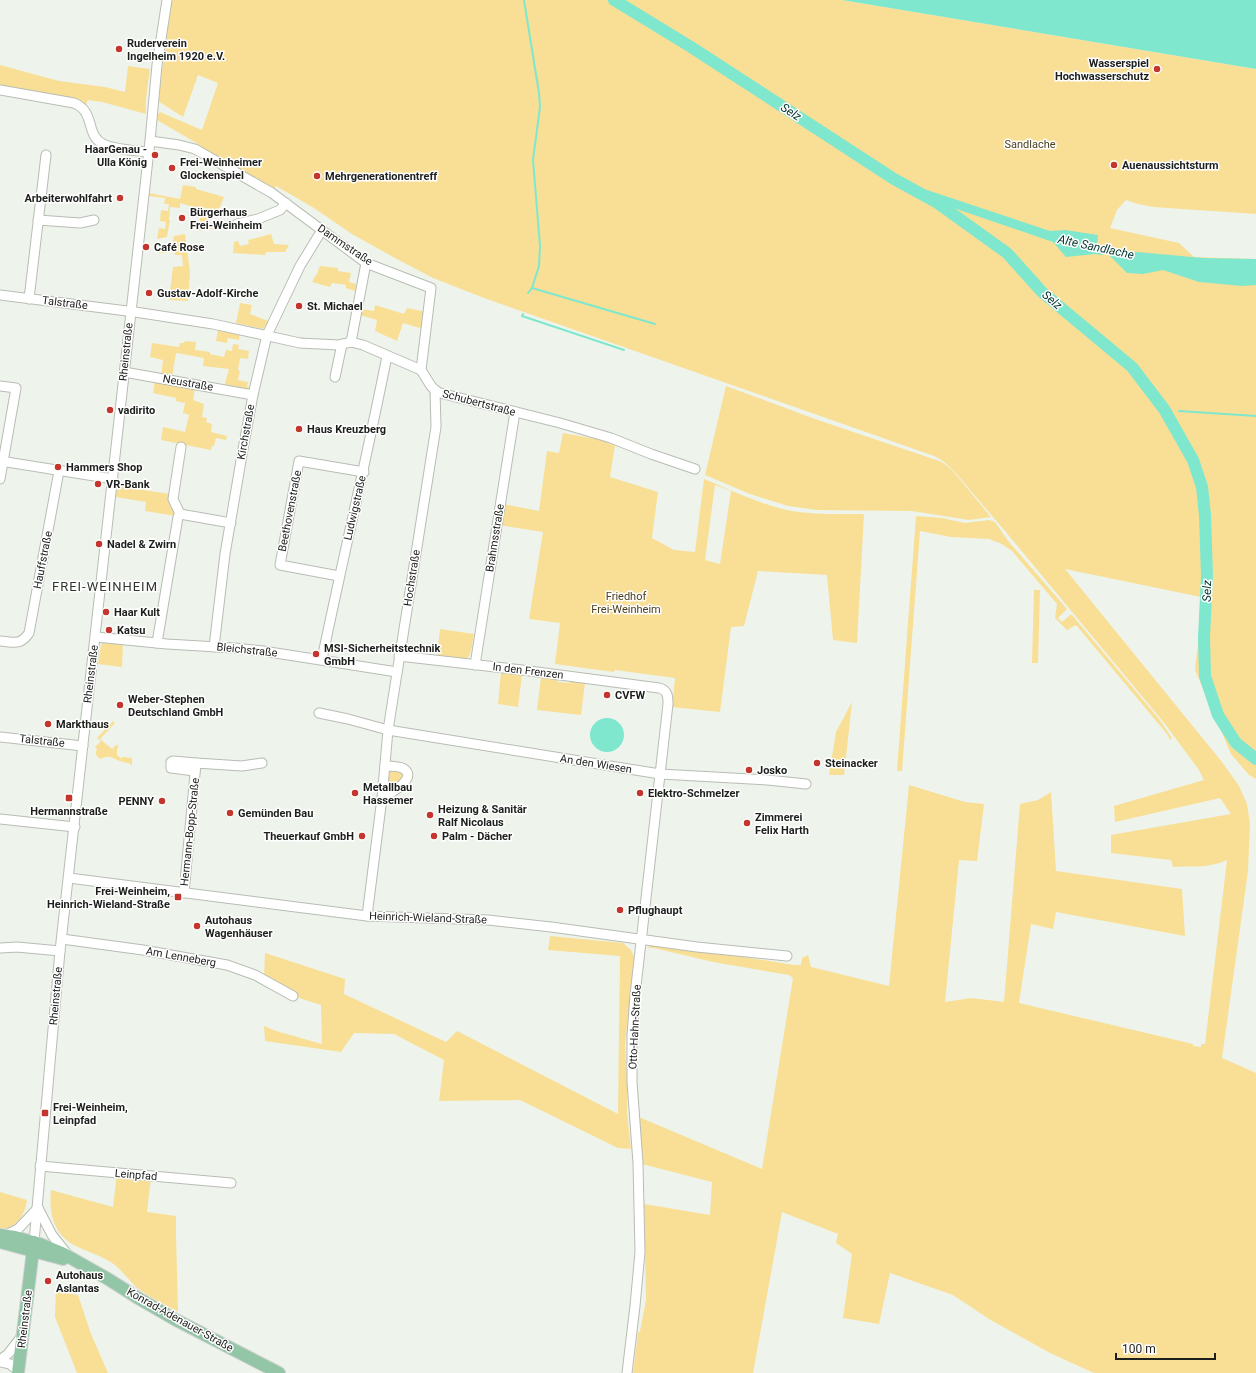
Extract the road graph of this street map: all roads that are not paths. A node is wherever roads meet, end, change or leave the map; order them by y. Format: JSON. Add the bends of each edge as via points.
{"nodes":[{"id":1,"x":167,"y":0,"type":"edge"},
{"id":2,"x":0,"y":90,"type":"edge"},
{"id":3,"x":150,"y":141,"type":"junction"},
{"id":4,"x":148,"y":152,"type":"junction"},
{"id":5,"x":46,"y":155,"type":"dead end"},
{"id":6,"x":286,"y":203,"type":"junction"},
{"id":7,"x":38,"y":220,"type":"junction"},
{"id":8,"x":94,"y":220,"type":"dead end"},
{"id":9,"x":237,"y":224,"type":"dead end"},
{"id":10,"x":322,"y":230,"type":"junction"},
{"id":11,"x":366,"y":263,"type":"junction"},
{"id":12,"x":0,"y":295,"type":"edge"},
{"id":13,"x":29,"y":299,"type":"junction"},
{"id":14,"x":131,"y":312,"type":"junction"},
{"id":15,"x":267,"y":335,"type":"junction"},
{"id":16,"x":347,"y":343,"type":"junction"},
{"id":17,"x":388,"y":356,"type":"junction"},
{"id":18,"x":421,"y":370,"type":"junction"},
{"id":19,"x":124,"y":372,"type":"junction"},
{"id":20,"x":335,"y":377,"type":"dead end"},
{"id":21,"x":0,"y":386,"type":"edge"},
{"id":22,"x":435,"y":390,"type":"junction"},
{"id":23,"x":253,"y":395,"type":"junction"},
{"id":24,"x":515,"y":412,"type":"junction"},
{"id":25,"x":181,"y":447,"type":"dead end"},
{"id":26,"x":2,"y":461,"type":"edge"},
{"id":27,"x":695,"y":469,"type":"dead end"},
{"id":28,"x":59,"y":471,"type":"junction"},
{"id":29,"x":364,"y":472,"type":"junction"},
{"id":30,"x":0,"y":479,"type":"edge"},
{"id":31,"x":113,"y":479,"type":"junction"},
{"id":32,"x":180,"y":514,"type":"junction"},
{"id":33,"x":230,"y":523,"type":"junction"},
{"id":34,"x":339,"y":576,"type":"junction"},
{"id":35,"x":96,"y":636,"type":"junction"},
{"id":36,"x":0,"y":641,"type":"edge"},
{"id":37,"x":157,"y":643,"type":"junction"},
{"id":38,"x":214,"y":647,"type":"junction"},
{"id":39,"x":399,"y":656,"type":"junction"},
{"id":40,"x":322,"y":660,"type":"junction"},
{"id":41,"x":475,"y":665,"type":"junction"},
{"id":42,"x":397,"y":672,"type":"junction"},
{"id":43,"x":657,"y":687,"type":"joint"},
{"id":44,"x":319,"y":713,"type":"dead end"},
{"id":45,"x":388,"y":730,"type":"junction"},
{"id":46,"x":0,"y":737,"type":"edge"},
{"id":47,"x":83,"y":746,"type":"junction"},
{"id":48,"x":262,"y":763,"type":"dead end"},
{"id":49,"x":385,"y":766,"type":"junction"},
{"id":50,"x":660,"y":774,"type":"junction"},
{"id":51,"x":806,"y":784,"type":"dead end"},
{"id":52,"x":382,"y":798,"type":"junction"},
{"id":53,"x":0,"y":820,"type":"edge"},
{"id":54,"x":75,"y":827,"type":"junction"},
{"id":55,"x":69,"y":878,"type":"junction"},
{"id":56,"x":184,"y":893,"type":"junction"},
{"id":57,"x":367,"y":916,"type":"junction"},
{"id":58,"x":642,"y":938,"type":"junction"},
{"id":59,"x":62,"y":939,"type":"junction"},
{"id":60,"x":0,"y":948,"type":"edge"},
{"id":61,"x":60,"y":951,"type":"junction"},
{"id":62,"x":787,"y":956,"type":"dead end"},
{"id":63,"x":293,"y":996,"type":"dead end"},
{"id":64,"x":40,"y":1166,"type":"junction"},
{"id":65,"x":231,"y":1183,"type":"dead end"},
{"id":66,"x":38,"y":1208,"type":"junction"},
{"id":67,"x":1,"y":1238,"type":"edge"},
{"id":68,"x":33,"y":1247,"type":"junction"},
{"id":69,"x":76,"y":1261,"type":"junction"},
{"id":70,"x":23,"y":1335,"type":"junction"},
{"id":71,"x":0,"y":1361,"type":"edge"},
{"id":72,"x":18,"y":1372,"type":"edge"},
{"id":73,"x":279,"y":1373,"type":"edge"},
{"id":74,"x":627,"y":1373,"type":"edge"}],
"edges":[{"from":1,"to":3,"type":"street","name":"Rheinstraße","via":[[157,65]]},
{"from":2,"to":4,"type":"street","via":[[74,103],[85,111],[94,137],[102,144]]},
{"from":3,"to":4,"type":"street","name":"Rheinstraße"},
{"from":3,"to":6,"type":"street","name":"Dammstraße","via":[[195,149]]},
{"from":4,"to":14,"type":"street","name":"Rheinstraße"},
{"from":5,"to":7,"type":"street"},
{"from":6,"to":9,"type":"street","via":[[280,210]]},
{"from":6,"to":10,"type":"street","name":"Dammstraße"},
{"from":7,"to":8,"type":"street","via":[[80,223]]},
{"from":7,"to":13,"type":"street"},
{"from":10,"to":11,"type":"street","name":"Dammstraße"},
{"from":10,"to":15,"type":"street","name":"Kirchstraße","via":[[300,266]]},
{"from":11,"to":16,"type":"street"},
{"from":11,"to":18,"type":"street","name":"Dammstraße","via":[[431,288]]},
{"from":12,"to":13,"type":"street","name":"Talstraße"},
{"from":13,"to":14,"type":"street","name":"Talstraße"},
{"from":14,"to":15,"type":"street"},
{"from":14,"to":19,"type":"street","name":"Rheinstraße"},
{"from":15,"to":16,"type":"street","via":[[300,343]]},
{"from":15,"to":23,"type":"street","name":"Kirchstraße"},
{"from":16,"to":17,"type":"street","via":[[362,345]]},
{"from":16,"to":20,"type":"street"},
{"from":17,"to":18,"type":"street"},
{"from":17,"to":29,"type":"street","name":"Ludwigstraße"},
{"from":18,"to":22,"type":"street","name":"Schubertstraße"},
{"from":19,"to":23,"type":"street","name":"Neustraße"},
{"from":19,"to":31,"type":"street","name":"Rheinstraße"},
{"from":21,"to":26,"type":"street","via":[[16,388]]},
{"from":22,"to":24,"type":"street","name":"Schubertstraße"},
{"from":22,"to":39,"type":"street","name":"Hochstraße","via":[[436,427]]},
{"from":23,"to":33,"type":"street","name":"Kirchstraße"},
{"from":24,"to":27,"type":"street","name":"Schubertstraße","via":[[611,438]]},
{"from":24,"to":41,"type":"street","name":"Brahmsstraße"},
{"from":25,"to":32,"type":"street","via":[[173,499]]},
{"from":26,"to":28,"type":"street"},
{"from":26,"to":30,"type":"street"},
{"from":28,"to":31,"type":"street"},
{"from":28,"to":36,"type":"street","name":"Hauffstraße","via":[[29,633],[23,641],[17,643]]},
{"from":29,"to":34,"type":"street","name":"Ludwigstraße"},
{"from":29,"to":34,"type":"street","name":"Beethovenstraße","via":[[299,461],[280,565]]},
{"from":31,"to":35,"type":"street","name":"Rheinstraße"},
{"from":32,"to":33,"type":"street"},
{"from":32,"to":37,"type":"street"},
{"from":33,"to":38,"type":"street","name":"Kirchstraße"},
{"from":34,"to":40,"type":"street","name":"Ludwigstraße"},
{"from":35,"to":37,"type":"street","name":"Bleichstraße"},
{"from":35,"to":47,"type":"street","name":"Rheinstraße"},
{"from":37,"to":38,"type":"street","name":"Bleichstraße"},
{"from":38,"to":40,"type":"street","name":"Bleichstraße"},
{"from":39,"to":41,"type":"street","name":"In den Frenzen"},
{"from":39,"to":42,"type":"street","name":"Hochstraße"},
{"from":40,"to":42,"type":"street","name":"Bleichstraße"},
{"from":41,"to":43,"type":"street","name":"In den Frenzen"},
{"from":42,"to":45,"type":"street","name":"Hochstraße"},
{"from":43,"to":50,"type":"street","name":"Otto-Hahn-Straße","via":[[665,690],[668,697]]},
{"from":44,"to":45,"type":"street","name":"An den Wiesen","via":[[348,718]]},
{"from":45,"to":49,"type":"street","name":"Hochstraße"},
{"from":45,"to":50,"type":"street","name":"An den Wiesen"},
{"from":46,"to":47,"type":"street","name":"Talstraße"},
{"from":47,"to":54,"type":"street","name":"Rheinstraße"},
{"from":48,"to":56,"type":"street","name":"Hermann-Bopp-Straße","via":[[196,767]]},
{"from":49,"to":52,"type":"street","name":"Hochstraße"},
{"from":49,"to":52,"type":"street","via":[[403,768],[408,776],[398,788]]},
{"from":50,"to":51,"type":"street","name":"An den Wiesen"},
{"from":50,"to":58,"type":"street","name":"Otto-Hahn-Straße"},
{"from":52,"to":57,"type":"street","name":"Hochstraße"},
{"from":53,"to":54,"type":"street"},
{"from":54,"to":55,"type":"street","name":"Rheinstraße"},
{"from":55,"to":56,"type":"street","name":"Heinrich-Wieland-Straße"},
{"from":55,"to":59,"type":"street","name":"Rheinstraße"},
{"from":56,"to":57,"type":"street","name":"Heinrich-Wieland-Straße"},
{"from":57,"to":58,"type":"street","name":"Heinrich-Wieland-Straße","via":[[488,920]]},
{"from":58,"to":62,"type":"street","name":"Heinrich-Wieland-Straße","via":[[697,947]]},
{"from":58,"to":74,"type":"street","name":"Otto-Hahn-Straße","via":[[632,1035],[640,1252]]},
{"from":59,"to":61,"type":"street","name":"Rheinstraße"},
{"from":59,"to":63,"type":"street","name":"Am Lenneberg","via":[[227,965],[255,974]]},
{"from":60,"to":61,"type":"street"},
{"from":61,"to":64,"type":"street","name":"Rheinstraße"},
{"from":64,"to":65,"type":"street","name":"Leinpfad"},
{"from":64,"to":66,"type":"street","name":"Rheinstraße"},
{"from":66,"to":67,"type":"street","via":[[18,1229]]},
{"from":66,"to":68,"type":"street","name":"Rheinstraße"},
{"from":66,"to":69,"type":"street","via":[[52,1235]]},
{"from":67,"to":68,"type":"main road","name":"Konrad-Adenauer-Straße"},
{"from":68,"to":69,"type":"main road","name":"Konrad-Adenauer-Straße"},
{"from":68,"to":70,"type":"main road","name":"Rheinstraße"},
{"from":69,"to":73,"type":"main road","name":"Konrad-Adenauer-Straße","via":[[176,1320]]},
{"from":70,"to":71,"type":"street"},
{"from":70,"to":72,"type":"main road","name":"Rheinstraße"},
{"from":71,"to":72,"type":"street","via":[[13,1366]]}]}
